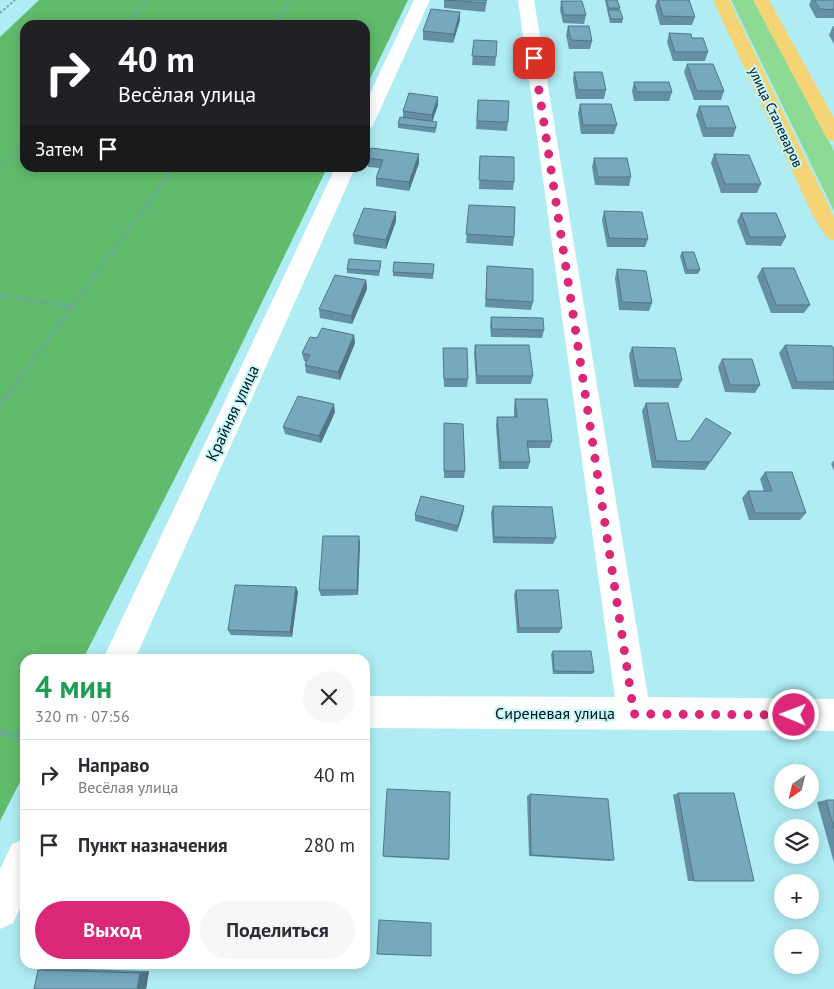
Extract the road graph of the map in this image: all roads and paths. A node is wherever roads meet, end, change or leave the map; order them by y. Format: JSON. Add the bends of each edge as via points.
{"nodes":[{"id":1,"x":15,"y":0,"type":"edge"},
{"id":2,"x":147,"y":0,"type":"edge"},
{"id":3,"x":291,"y":0,"type":"edge"},
{"id":4,"x":422,"y":0,"type":"edge"},
{"id":5,"x":526,"y":0,"type":"edge"},
{"id":6,"x":721,"y":0,"type":"edge"},
{"id":7,"x":761,"y":0,"type":"edge"},
{"id":8,"x":0,"y":14,"type":"edge"},
{"id":9,"x":130,"y":20,"type":"edge"},
{"id":10,"x":277,"y":20,"type":"edge"},
{"id":11,"x":370,"y":112,"type":"edge"},
{"id":12,"x":834,"y":135,"type":"edge"},
{"id":13,"x":20,"y":146,"type":"edge"},
{"id":14,"x":0,"y":167,"type":"edge"},
{"id":15,"x":171,"y":172,"type":"edge"},
{"id":16,"x":343,"y":172,"type":"edge"},
{"id":17,"x":834,"y":233,"type":"edge"},
{"id":18,"x":0,"y":296,"type":"edge"},
{"id":19,"x":71,"y":306,"type":"junction"},
{"id":20,"x":0,"y":406,"type":"edge"},
{"id":21,"x":121,"y":654,"type":"edge"},
{"id":22,"x":370,"y":712,"type":"edge"},
{"id":23,"x":634,"y":714,"type":"junction"},
{"id":24,"x":834,"y":715,"type":"edge"},
{"id":25,"x":0,"y":731,"type":"edge"},
{"id":26,"x":20,"y":736,"type":"edge"},
{"id":27,"x":20,"y":868,"type":"edge"},
{"id":28,"x":0,"y":910,"type":"edge"}],
"edges":[{"from":1,"to":8,"type":"path"},
{"from":2,"to":9,"type":"path"},
{"from":3,"to":10,"type":"path"},
{"from":4,"to":11,"type":"street"},
{"from":5,"to":23,"type":"street"},
{"from":6,"to":17,"type":"main road","name":"улица Сталеваров","via":[[822,214]]},
{"from":7,"to":12,"type":"main road"},
{"from":13,"to":14,"type":"path"},
{"from":15,"to":19,"type":"path"},
{"from":16,"to":21,"type":"street","name":"Крайняя улица"},
{"from":18,"to":19,"type":"path"},
{"from":19,"to":20,"type":"path"},
{"from":22,"to":23,"type":"street","name":"Сиреневая улица"},
{"from":23,"to":24,"type":"street","name":"Сиреневая улица"},
{"from":25,"to":26,"type":"path","via":[[4,735]]},
{"from":27,"to":28,"type":"street"}]}
